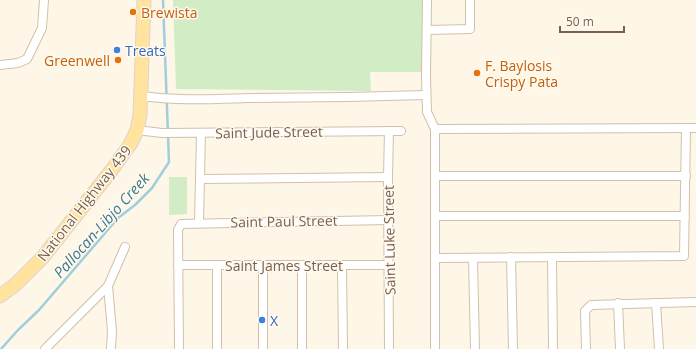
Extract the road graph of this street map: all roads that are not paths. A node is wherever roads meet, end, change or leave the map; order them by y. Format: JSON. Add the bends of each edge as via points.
{"nodes":[{"id":1,"x":44,"y":0,"type":"edge"},
{"id":2,"x":144,"y":0,"type":"edge"},
{"id":3,"x":427,"y":0,"type":"edge"},
{"id":4,"x":470,"y":0,"type":"edge"},
{"id":5,"x":427,"y":30,"type":"junction"},
{"id":6,"x":0,"y":65,"type":"edge"},
{"id":7,"x":426,"y":95,"type":"junction"},
{"id":8,"x":142,"y":96,"type":"junction"},
{"id":9,"x":686,"y":128,"type":"junction"},
{"id":10,"x":696,"y":128,"type":"edge"},
{"id":11,"x":435,"y":129,"type":"junction"},
{"id":12,"x":137,"y":130,"type":"junction"},
{"id":13,"x":389,"y":131,"type":"junction"},
{"id":14,"x":401,"y":131,"type":"dead end"},
{"id":15,"x":201,"y":133,"type":"junction"},
{"id":16,"x":435,"y":176,"type":"junction"},
{"id":17,"x":686,"y":176,"type":"junction"},
{"id":18,"x":388,"y":177,"type":"junction"},
{"id":19,"x":200,"y":179,"type":"junction"},
{"id":20,"x":435,"y":216,"type":"junction"},
{"id":21,"x":685,"y":216,"type":"junction"},
{"id":22,"x":389,"y":220,"type":"junction"},
{"id":23,"x":199,"y":223,"type":"junction"},
{"id":24,"x":125,"y":247,"type":"dead end"},
{"id":25,"x":552,"y":257,"type":"junction"},
{"id":26,"x":435,"y":258,"type":"junction"},
{"id":27,"x":473,"y":258,"type":"junction"},
{"id":28,"x":511,"y":258,"type":"junction"},
{"id":29,"x":178,"y":265,"type":"junction"},
{"id":30,"x":217,"y":265,"type":"junction"},
{"id":31,"x":263,"y":265,"type":"junction"},
{"id":32,"x":302,"y":265,"type":"junction"},
{"id":33,"x":342,"y":265,"type":"junction"},
{"id":34,"x":390,"y":265,"type":"junction"},
{"id":35,"x":108,"y":286,"type":"junction"},
{"id":36,"x":0,"y":296,"type":"edge"},
{"id":37,"x":696,"y":302,"type":"edge"},
{"id":38,"x":618,"y":303,"type":"junction"},
{"id":39,"x":656,"y":303,"type":"junction"},
{"id":40,"x":45,"y":349,"type":"edge"},
{"id":41,"x":111,"y":349,"type":"edge"},
{"id":42,"x":179,"y":349,"type":"edge"},
{"id":43,"x":217,"y":349,"type":"edge"},
{"id":44,"x":263,"y":349,"type":"edge"},
{"id":45,"x":302,"y":349,"type":"edge"},
{"id":46,"x":343,"y":349,"type":"edge"},
{"id":47,"x":389,"y":349,"type":"edge"},
{"id":48,"x":435,"y":349,"type":"edge"},
{"id":49,"x":474,"y":349,"type":"edge"},
{"id":50,"x":513,"y":349,"type":"edge"},
{"id":51,"x":552,"y":349,"type":"edge"},
{"id":52,"x":586,"y":349,"type":"edge"},
{"id":53,"x":620,"y":349,"type":"edge"},
{"id":54,"x":659,"y":349,"type":"edge"}],
"edges":[{"from":1,"to":6,"type":"street","via":[[42,28],[27,59]]},
{"from":2,"to":8,"type":"main road","name":"National Highway 439"},
{"from":3,"to":5,"type":"street"},
{"from":4,"to":5,"type":"street","via":[[470,29]]},
{"from":5,"to":7,"type":"street"},
{"from":7,"to":8,"type":"street","via":[[187,99]]},
{"from":7,"to":11,"type":"street","via":[[427,112]]},
{"from":8,"to":12,"type":"main road","name":"National Highway 439"},
{"from":9,"to":10,"type":"street"},
{"from":9,"to":11,"type":"street"},
{"from":9,"to":17,"type":"street"},
{"from":11,"to":16,"type":"street"},
{"from":12,"to":15,"type":"street","name":"Saint Jude Street"},
{"from":12,"to":36,"type":"main road","name":"National Highway 439","via":[[124,154],[43,257]]},
{"from":13,"to":14,"type":"street","name":"Saint Jude Street"},
{"from":13,"to":15,"type":"street","name":"Saint Jude Street"},
{"from":13,"to":18,"type":"street","name":"Saint Luke Street"},
{"from":15,"to":19,"type":"street"},
{"from":16,"to":17,"type":"street"},
{"from":16,"to":20,"type":"street"},
{"from":17,"to":21,"type":"street"},
{"from":18,"to":19,"type":"street"},
{"from":18,"to":22,"type":"street","name":"Saint Luke Street"},
{"from":19,"to":23,"type":"street"},
{"from":20,"to":21,"type":"street"},
{"from":20,"to":26,"type":"street"},
{"from":21,"to":25,"type":"street","via":[[684,256]]},
{"from":22,"to":23,"type":"street","name":"Saint Paul Street"},
{"from":22,"to":34,"type":"street","name":"Saint Luke Street"},
{"from":23,"to":29,"type":"street","name":"Saint Paul Street","via":[[180,225]]},
{"from":24,"to":35,"type":"street"},
{"from":25,"to":28,"type":"street"},
{"from":25,"to":51,"type":"street"},
{"from":26,"to":27,"type":"street"},
{"from":26,"to":48,"type":"street"},
{"from":27,"to":28,"type":"street"},
{"from":27,"to":49,"type":"street"},
{"from":28,"to":50,"type":"street"},
{"from":29,"to":30,"type":"street","name":"Saint James Street"},
{"from":29,"to":42,"type":"street"},
{"from":30,"to":31,"type":"street","name":"Saint James Street"},
{"from":30,"to":43,"type":"street"},
{"from":31,"to":32,"type":"street","name":"Saint James Street"},
{"from":31,"to":44,"type":"street"},
{"from":32,"to":33,"type":"street","name":"Saint James Street"},
{"from":32,"to":45,"type":"street"},
{"from":33,"to":34,"type":"street","name":"Saint James Street"},
{"from":33,"to":46,"type":"street"},
{"from":34,"to":47,"type":"street","name":"Saint Luke Street"},
{"from":35,"to":40,"type":"street"},
{"from":35,"to":41,"type":"street"},
{"from":37,"to":39,"type":"street"},
{"from":38,"to":39,"type":"street"},
{"from":38,"to":52,"type":"street","via":[[591,304],[585,310]]},
{"from":38,"to":53,"type":"street"},
{"from":39,"to":54,"type":"street"}]}
